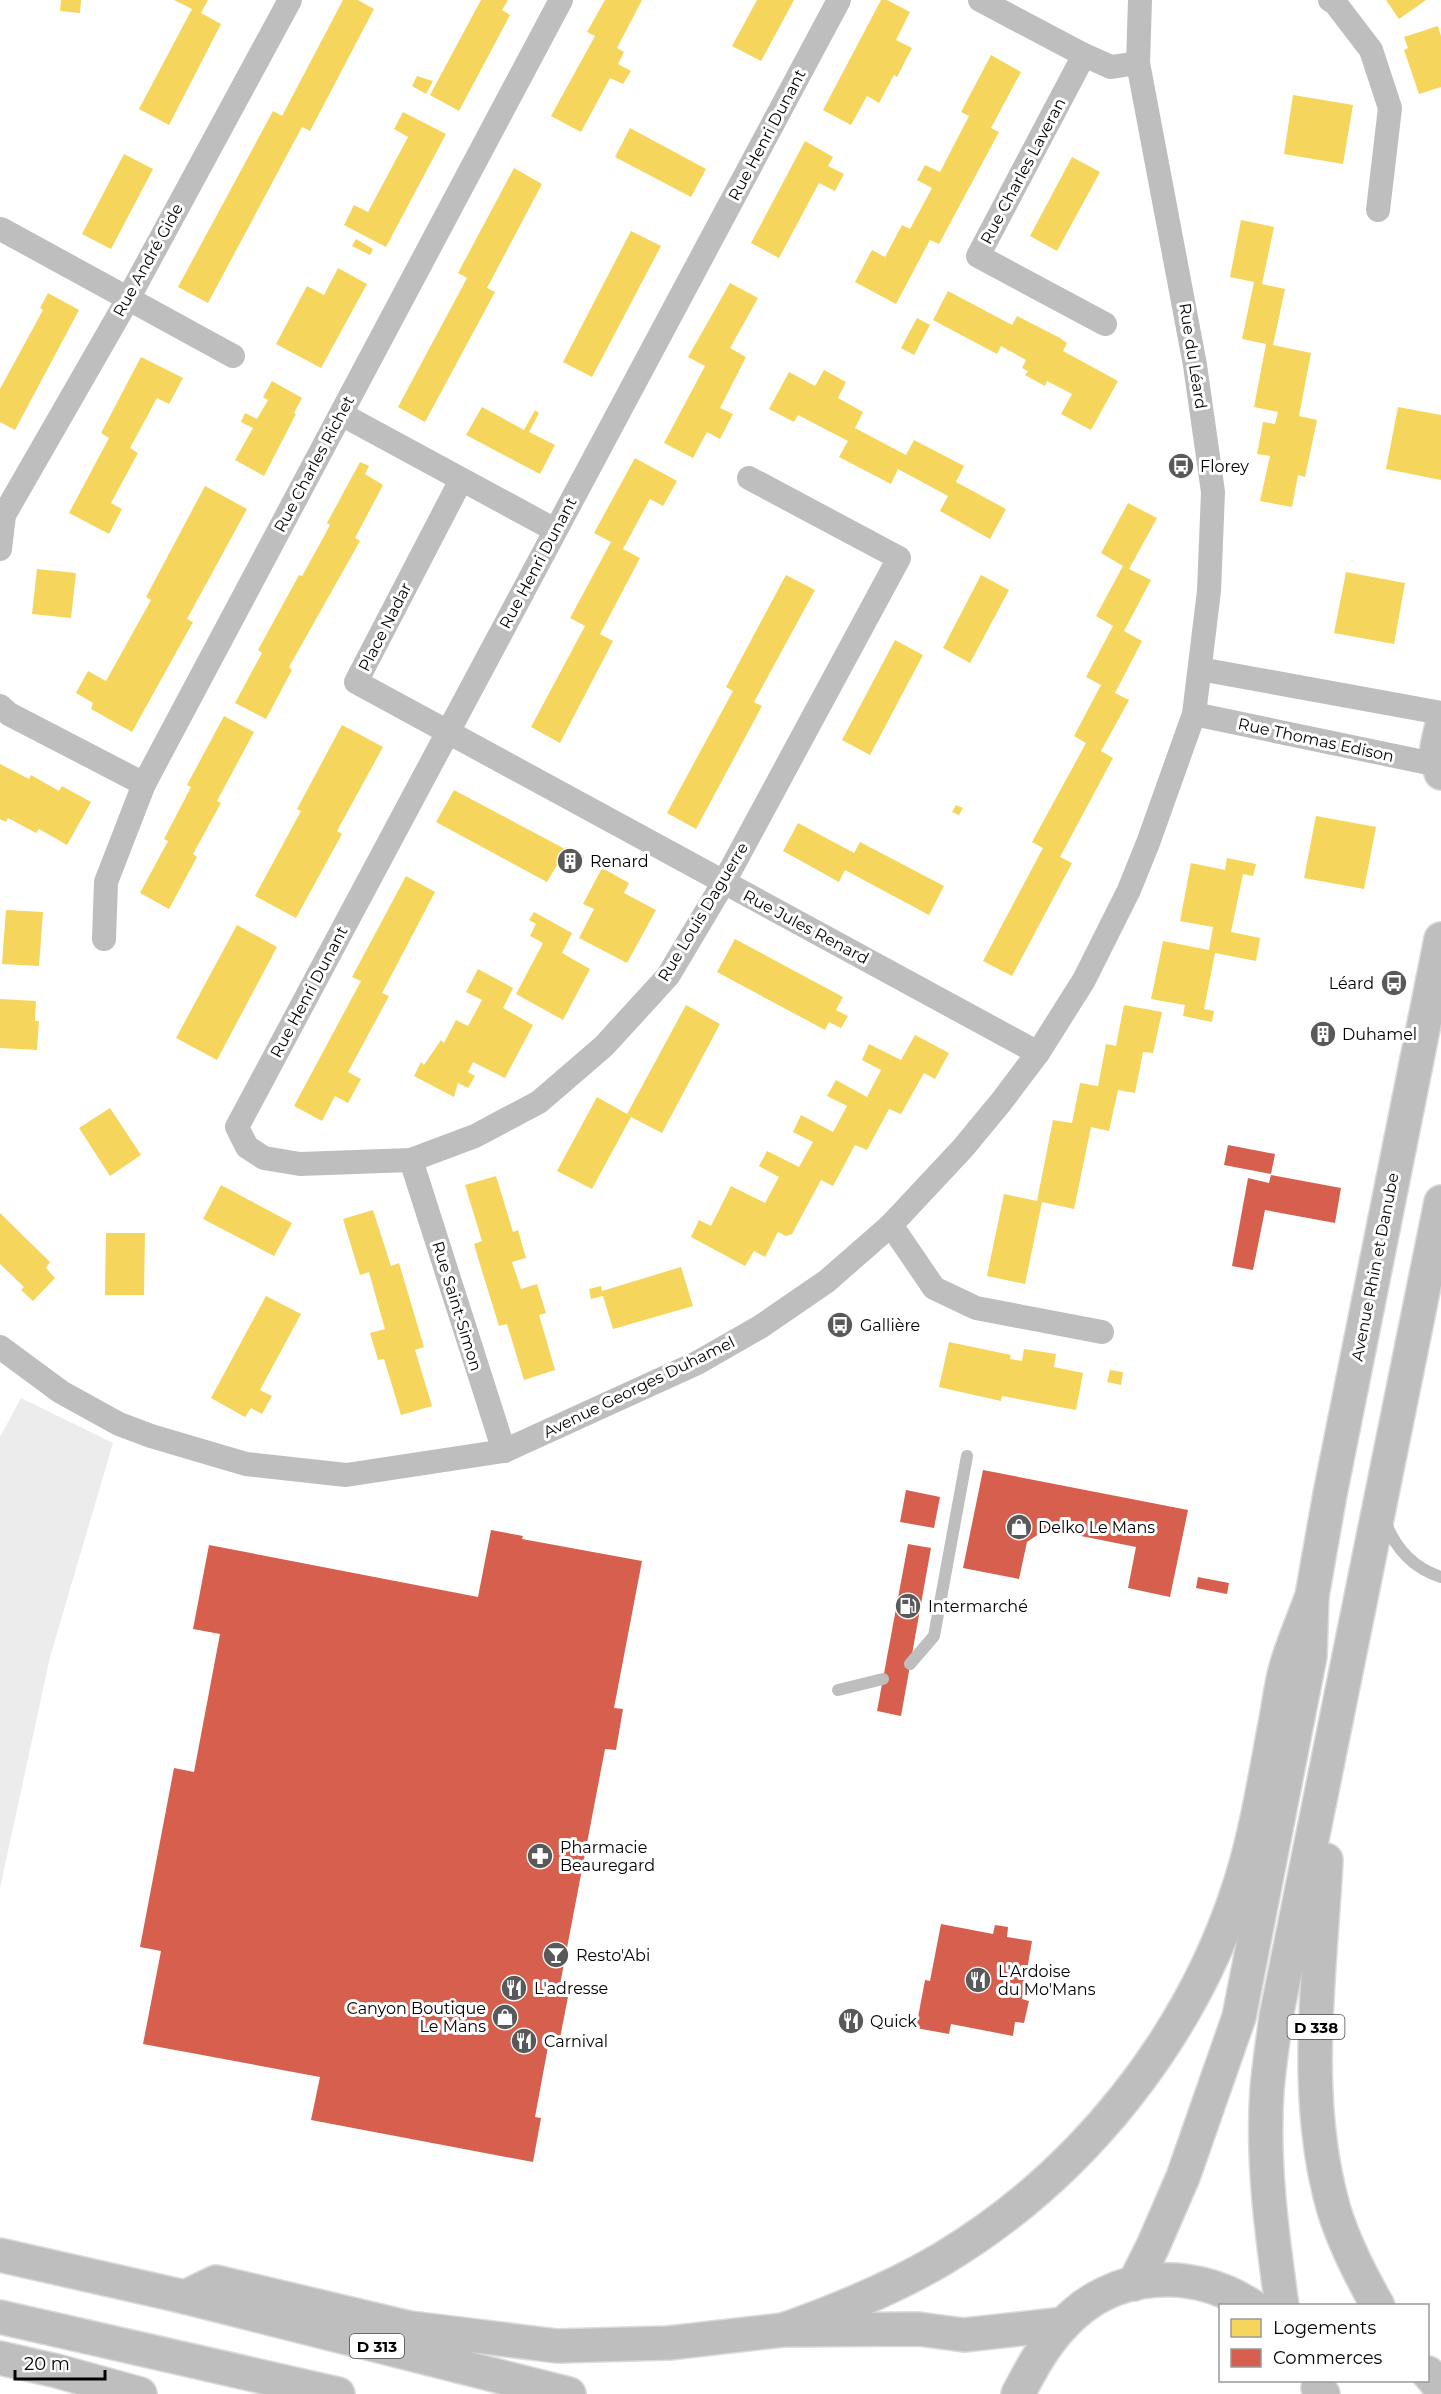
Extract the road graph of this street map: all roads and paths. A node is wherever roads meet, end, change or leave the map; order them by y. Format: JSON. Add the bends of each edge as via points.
{"nodes":[{"id":1,"x":290,"y":0,"type":"edge"},
{"id":2,"x":561,"y":0,"type":"edge"},
{"id":3,"x":839,"y":0,"type":"edge"},
{"id":4,"x":980,"y":0,"type":"edge"},
{"id":5,"x":1140,"y":0,"type":"edge"},
{"id":6,"x":1330,"y":0,"type":"edge"},
{"id":7,"x":1084,"y":56,"type":"junction"},
{"id":8,"x":1138,"y":63,"type":"junction"},
{"id":9,"x":1378,"y":210,"type":"dead end"},
{"id":10,"x":1,"y":229,"type":"edge"},
{"id":11,"x":128,"y":299,"type":"junction"},
{"id":12,"x":1105,"y":324,"type":"dead end"},
{"id":13,"x":233,"y":356,"type":"dead end"},
{"id":14,"x":341,"y":414,"type":"junction"},
{"id":15,"x":749,"y":478,"type":"dead end"},
{"id":16,"x":461,"y":480,"type":"junction"},
{"id":17,"x":2,"y":514,"type":"edge"},
{"id":18,"x":555,"y":530,"type":"junction"},
{"id":19,"x":0,"y":549,"type":"edge"},
{"id":20,"x":1200,"y":669,"type":"junction"},
{"id":21,"x":0,"y":706,"type":"edge"},
{"id":22,"x":1441,"y":713,"type":"edge"},
{"id":23,"x":1194,"y":714,"type":"junction"},
{"id":24,"x":1441,"y":729,"type":"edge"},
{"id":25,"x":447,"y":733,"type":"junction"},
{"id":26,"x":1440,"y":769,"type":"edge"},
{"id":27,"x":144,"y":784,"type":"junction"},
{"id":28,"x":724,"y":882,"type":"junction"},
{"id":29,"x":104,"y":939,"type":"dead end"},
{"id":30,"x":1441,"y":939,"type":"edge"},
{"id":31,"x":1038,"y":1053,"type":"junction"},
{"id":32,"x":237,"y":1127,"type":"joint"},
{"id":33,"x":411,"y":1160,"type":"junction"},
{"id":34,"x":1441,"y":1202,"type":"edge"},
{"id":35,"x":891,"y":1225,"type":"junction"},
{"id":36,"x":1102,"y":1332,"type":"dead end"},
{"id":37,"x":0,"y":1347,"type":"edge"},
{"id":38,"x":504,"y":1451,"type":"junction"},
{"id":39,"x":967,"y":1456,"type":"dead end"},
{"id":40,"x":1380,"y":1504,"type":"junction"},
{"id":41,"x":1441,"y":1577,"type":"edge"},
{"id":42,"x":1312,"y":1596,"type":"junction"},
{"id":43,"x":910,"y":1664,"type":"dead end"},
{"id":44,"x":883,"y":1679,"type":"dead end"},
{"id":45,"x":838,"y":1690,"type":"dead end"},
{"id":46,"x":1333,"y":1737,"type":"junction"},
{"id":47,"x":0,"y":2255,"type":"edge"},
{"id":48,"x":1134,"y":2284,"type":"junction"},
{"id":49,"x":185,"y":2298,"type":"junction"},
{"id":50,"x":1248,"y":2304,"type":"edge"},
{"id":51,"x":1282,"y":2304,"type":"edge"},
{"id":52,"x":1377,"y":2304,"type":"edge"},
{"id":53,"x":0,"y":2317,"type":"edge"},
{"id":54,"x":1064,"y":2324,"type":"junction"},
{"id":55,"x":783,"y":2330,"type":"junction"},
{"id":56,"x":0,"y":2358,"type":"edge"},
{"id":57,"x":57,"y":2371,"type":"junction"},
{"id":58,"x":1429,"y":2374,"type":"edge"},
{"id":59,"x":1441,"y":2388,"type":"edge"},
{"id":60,"x":90,"y":2394,"type":"edge"},
{"id":61,"x":140,"y":2394,"type":"edge"},
{"id":62,"x":338,"y":2394,"type":"edge"},
{"id":63,"x":569,"y":2394,"type":"edge"},
{"id":64,"x":1018,"y":2394,"type":"edge"}],
"edges":[{"from":1,"to":11,"type":"street","name":"Rue André Gide"},
{"from":2,"to":14,"type":"street","name":"Rue Charles Richet"},
{"from":3,"to":18,"type":"street","name":"Rue Henri Dunant"},
{"from":4,"to":7,"type":"street"},
{"from":5,"to":8,"type":"street","name":"Rue du Léard"},
{"from":6,"to":9,"type":"street","via":[[1371,50],[1390,108]]},
{"from":7,"to":8,"type":"street","via":[[1111,67]]},
{"from":7,"to":12,"type":"street","name":"Rue Charles Laveran","via":[[978,256]]},
{"from":8,"to":20,"type":"street","name":"Rue du Léard","via":[[1195,365],[1213,492],[1209,591]]},
{"from":10,"to":11,"type":"street"},
{"from":11,"to":13,"type":"street"},
{"from":11,"to":17,"type":"street","name":"Rue André Gide"},
{"from":14,"to":16,"type":"street"},
{"from":14,"to":27,"type":"street","name":"Rue Charles Richet"},
{"from":15,"to":28,"type":"street","name":"Rue Louis Daguerre","via":[[899,558]]},
{"from":16,"to":18,"type":"street"},
{"from":16,"to":25,"type":"street","name":"Place Nadar","via":[[356,682]]},
{"from":17,"to":19,"type":"street"},
{"from":18,"to":25,"type":"street","name":"Rue Henri Dunant"},
{"from":20,"to":22,"type":"street"},
{"from":20,"to":23,"type":"street","name":"Rue du Léard"},
{"from":21,"to":27,"type":"street"},
{"from":23,"to":26,"type":"street","name":"Rue Thomas Edison"},
{"from":23,"to":31,"type":"street","name":"Avenue Georges Duhamel","via":[[1125,899],[1084,980]]},
{"from":24,"to":26,"type":"main road","via":[[1437,747]]},
{"from":25,"to":28,"type":"street","name":"Rue Jules Renard"},
{"from":25,"to":32,"type":"street","name":"Rue Henri Dunant"},
{"from":27,"to":29,"type":"street","name":"Rue Charles Richet","via":[[106,882]]},
{"from":28,"to":31,"type":"street","name":"Rue Jules Renard"},
{"from":28,"to":33,"type":"street","name":"Rue Louis Daguerre","via":[[668,976],[604,1046],[539,1102],[475,1136]]},
{"from":30,"to":42,"type":"main road","name":"Avenue Rhin et Danube"},
{"from":31,"to":35,"type":"street","name":"Avenue Georges Duhamel","via":[[963,1148]]},
{"from":32,"to":33,"type":"street","name":"Rue Louis Daguerre","via":[[247,1147],[264,1158],[300,1164]]},
{"from":33,"to":38,"type":"street","name":"Rue Saint-Simon"},
{"from":34,"to":40,"type":"main road"},
{"from":35,"to":36,"type":"street","via":[[934,1288],[976,1308]]},
{"from":35,"to":38,"type":"street","name":"Avenue Georges Duhamel","via":[[827,1281],[760,1327],[697,1363]]},
{"from":37,"to":38,"type":"street","name":"Avenue Georges Duhamel","via":[[62,1392],[118,1424],[246,1464],[346,1475]]},
{"from":39,"to":43,"type":"lane","via":[[934,1636]]},
{"from":40,"to":41,"type":"lane","via":[[1392,1539],[1424,1571]]},
{"from":40,"to":46,"type":"main road"},
{"from":42,"to":48,"type":"main road","via":[[1310,1656],[1239,2017],[1183,2177]]},
{"from":42,"to":55,"type":"main road","via":[[1286,1665],[1240,1883],[1197,1984],[1150,2066],[1064,2166],[995,2224],[941,2260]]},
{"from":44,"to":45,"type":"lane"},
{"from":46,"to":51,"type":"main road","via":[[1276,2017],[1267,2091],[1269,2196]]},
{"from":46,"to":52,"type":"main road","number":"D 338","via":[[1314,2062],[1316,2108],[1335,2212]]},
{"from":47,"to":49,"type":"main road","number":"D 313"},
{"from":48,"to":50,"type":"main road","via":[[1186,2279],[1220,2288]]},
{"from":48,"to":54,"type":"main road","via":[[1087,2304]]},
{"from":49,"to":55,"type":"main road","via":[[216,2282],[410,2328],[557,2346],[669,2343]]},
{"from":49,"to":63,"type":"main road","number":"D 313"},
{"from":53,"to":62,"type":"main road"},
{"from":54,"to":55,"type":"main road","via":[[964,2335],[918,2329]]},
{"from":54,"to":64,"type":"main road","via":[[1041,2353]]},
{"from":56,"to":57,"type":"main road"},
{"from":57,"to":60,"type":"main road"},
{"from":57,"to":61,"type":"main road"},
{"from":58,"to":59,"type":"main road"}]}
